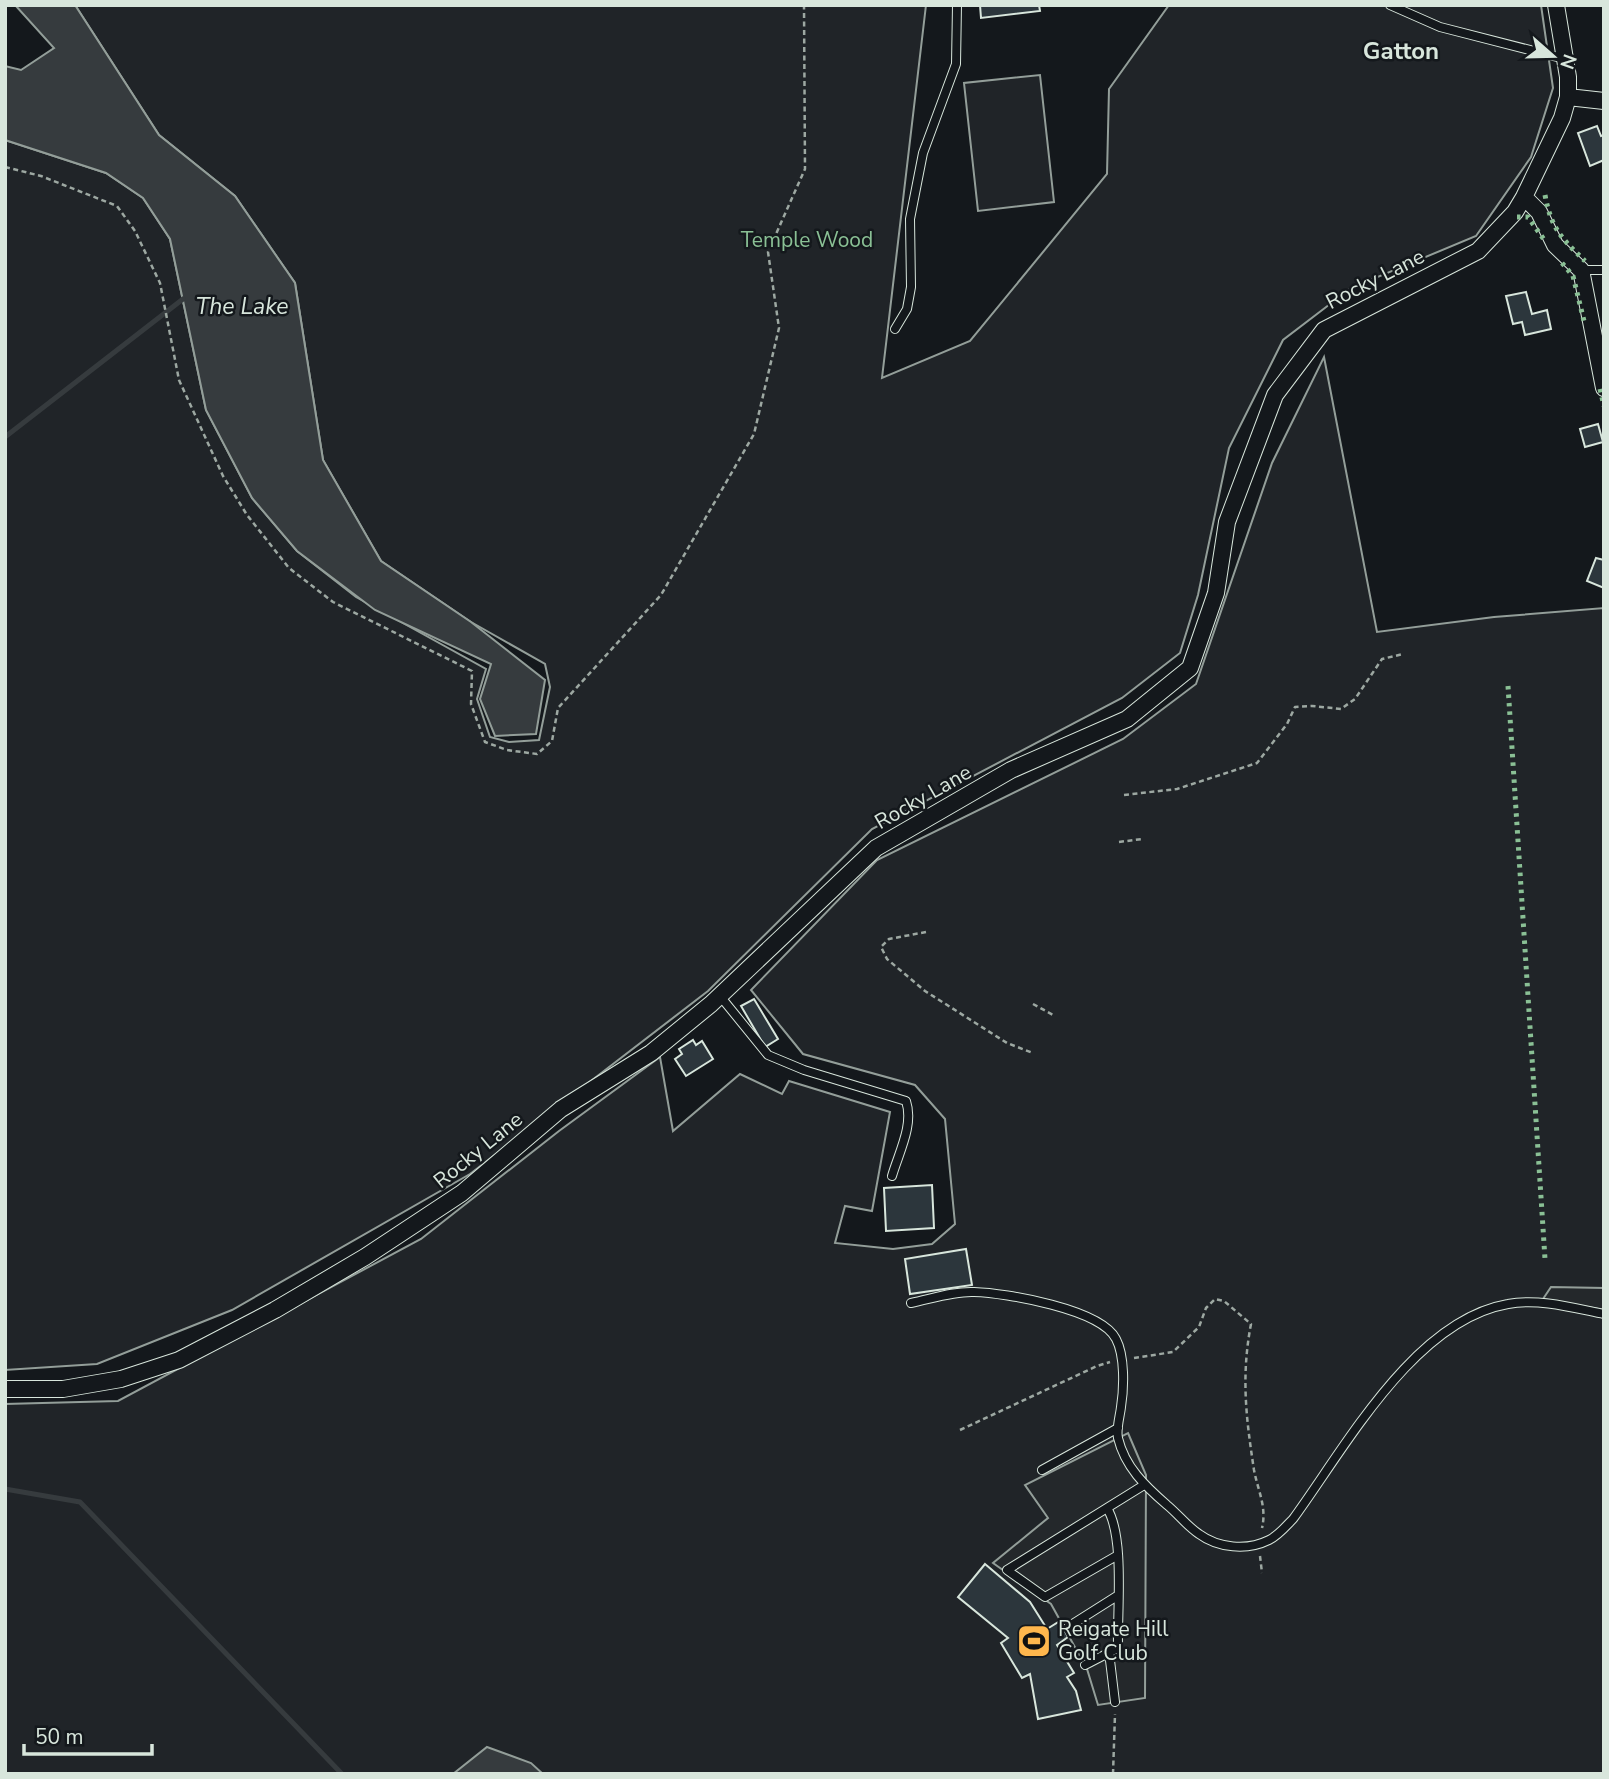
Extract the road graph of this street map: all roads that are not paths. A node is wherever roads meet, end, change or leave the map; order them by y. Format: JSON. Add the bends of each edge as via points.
{"nodes":[{"id":1,"x":957,"y":5,"type":"edge"},
{"id":2,"x":1390,"y":5,"type":"edge"},
{"id":3,"x":1556,"y":5,"type":"edge"},
{"id":4,"x":1565,"y":59,"type":"junction"},
{"id":5,"x":1568,"y":97,"type":"junction"},
{"id":6,"x":1604,"y":101,"type":"edge"},
{"id":7,"x":1524,"y":197,"type":"junction"},
{"id":8,"x":1581,"y":270,"type":"junction"},
{"id":9,"x":1604,"y":270,"type":"edge"},
{"id":10,"x":895,"y":329,"type":"dead end"},
{"id":11,"x":1604,"y":388,"type":"edge"},
{"id":12,"x":720,"y":996,"type":"junction"},
{"id":13,"x":892,"y":1176,"type":"dead end"},
{"id":14,"x":911,"y":1303,"type":"dead end"},
{"id":15,"x":1604,"y":1314,"type":"edge"},
{"id":16,"x":5,"y":1390,"type":"edge"},
{"id":17,"x":1118,"y":1428,"type":"junction"},
{"id":18,"x":1042,"y":1470,"type":"dead end"},
{"id":19,"x":1144,"y":1485,"type":"junction"},
{"id":20,"x":1107,"y":1507,"type":"junction"},
{"id":21,"x":1118,"y":1555,"type":"junction"},
{"id":22,"x":1117,"y":1596,"type":"junction"},
{"id":23,"x":1068,"y":1627,"type":"dead end"},
{"id":24,"x":1109,"y":1653,"type":"junction"},
{"id":25,"x":1085,"y":1665,"type":"dead end"},
{"id":26,"x":1115,"y":1702,"type":"road end"}],
"edges":[{"from":1,"to":10,"type":"lane","via":[[956,64],[923,153],[910,219],[911,287],[907,309]]},
{"from":2,"to":4,"type":"lane","via":[[1440,27]]},
{"from":3,"to":4,"type":"street","name":"Rocky Lane"},
{"from":4,"to":5,"type":"street","name":"Rocky Lane"},
{"from":5,"to":6,"type":"street"},
{"from":5,"to":7,"type":"street","name":"Rocky Lane"},
{"from":7,"to":8,"type":"street","via":[[1539,212],[1555,245]]},
{"from":7,"to":12,"type":"street","name":"Rocky Lane","via":[[1478,251],[1324,330],[1275,395],[1227,522],[1216,593],[1190,668],[1126,719],[1011,770],[876,848]]},
{"from":8,"to":9,"type":"lane"},
{"from":8,"to":11,"type":"street"},
{"from":12,"to":13,"type":"lane","via":[[768,1055],[906,1101],[908,1124]]},
{"from":12,"to":16,"type":"street","name":"Rocky Lane","via":[[651,1052],[561,1109],[461,1193],[275,1310],[179,1360],[121,1379],[63,1389]]},
{"from":14,"to":17,"type":"lane","via":[[971,1292],[1038,1300],[1099,1321],[1116,1338],[1121,1360],[1124,1394]]},
{"from":15,"to":19,"type":"lane","via":[[1533,1302],[1510,1303],[1462,1322],[1395,1376],[1293,1519],[1259,1544],[1216,1544],[1198,1534]]},
{"from":17,"to":18,"type":"lane"},
{"from":17,"to":19,"type":"lane","via":[[1128,1464]]},
{"from":19,"to":20,"type":"lane"},
{"from":20,"to":21,"type":"lane","via":[[1114,1519]]},
{"from":20,"to":21,"type":"lane","via":[[1007,1570],[1045,1597]]},
{"from":21,"to":22,"type":"lane"},
{"from":22,"to":23,"type":"lane"},
{"from":22,"to":24,"type":"lane","via":[[1118,1648]]},
{"from":24,"to":25,"type":"lane"},
{"from":24,"to":26,"type":"lane"}]}
